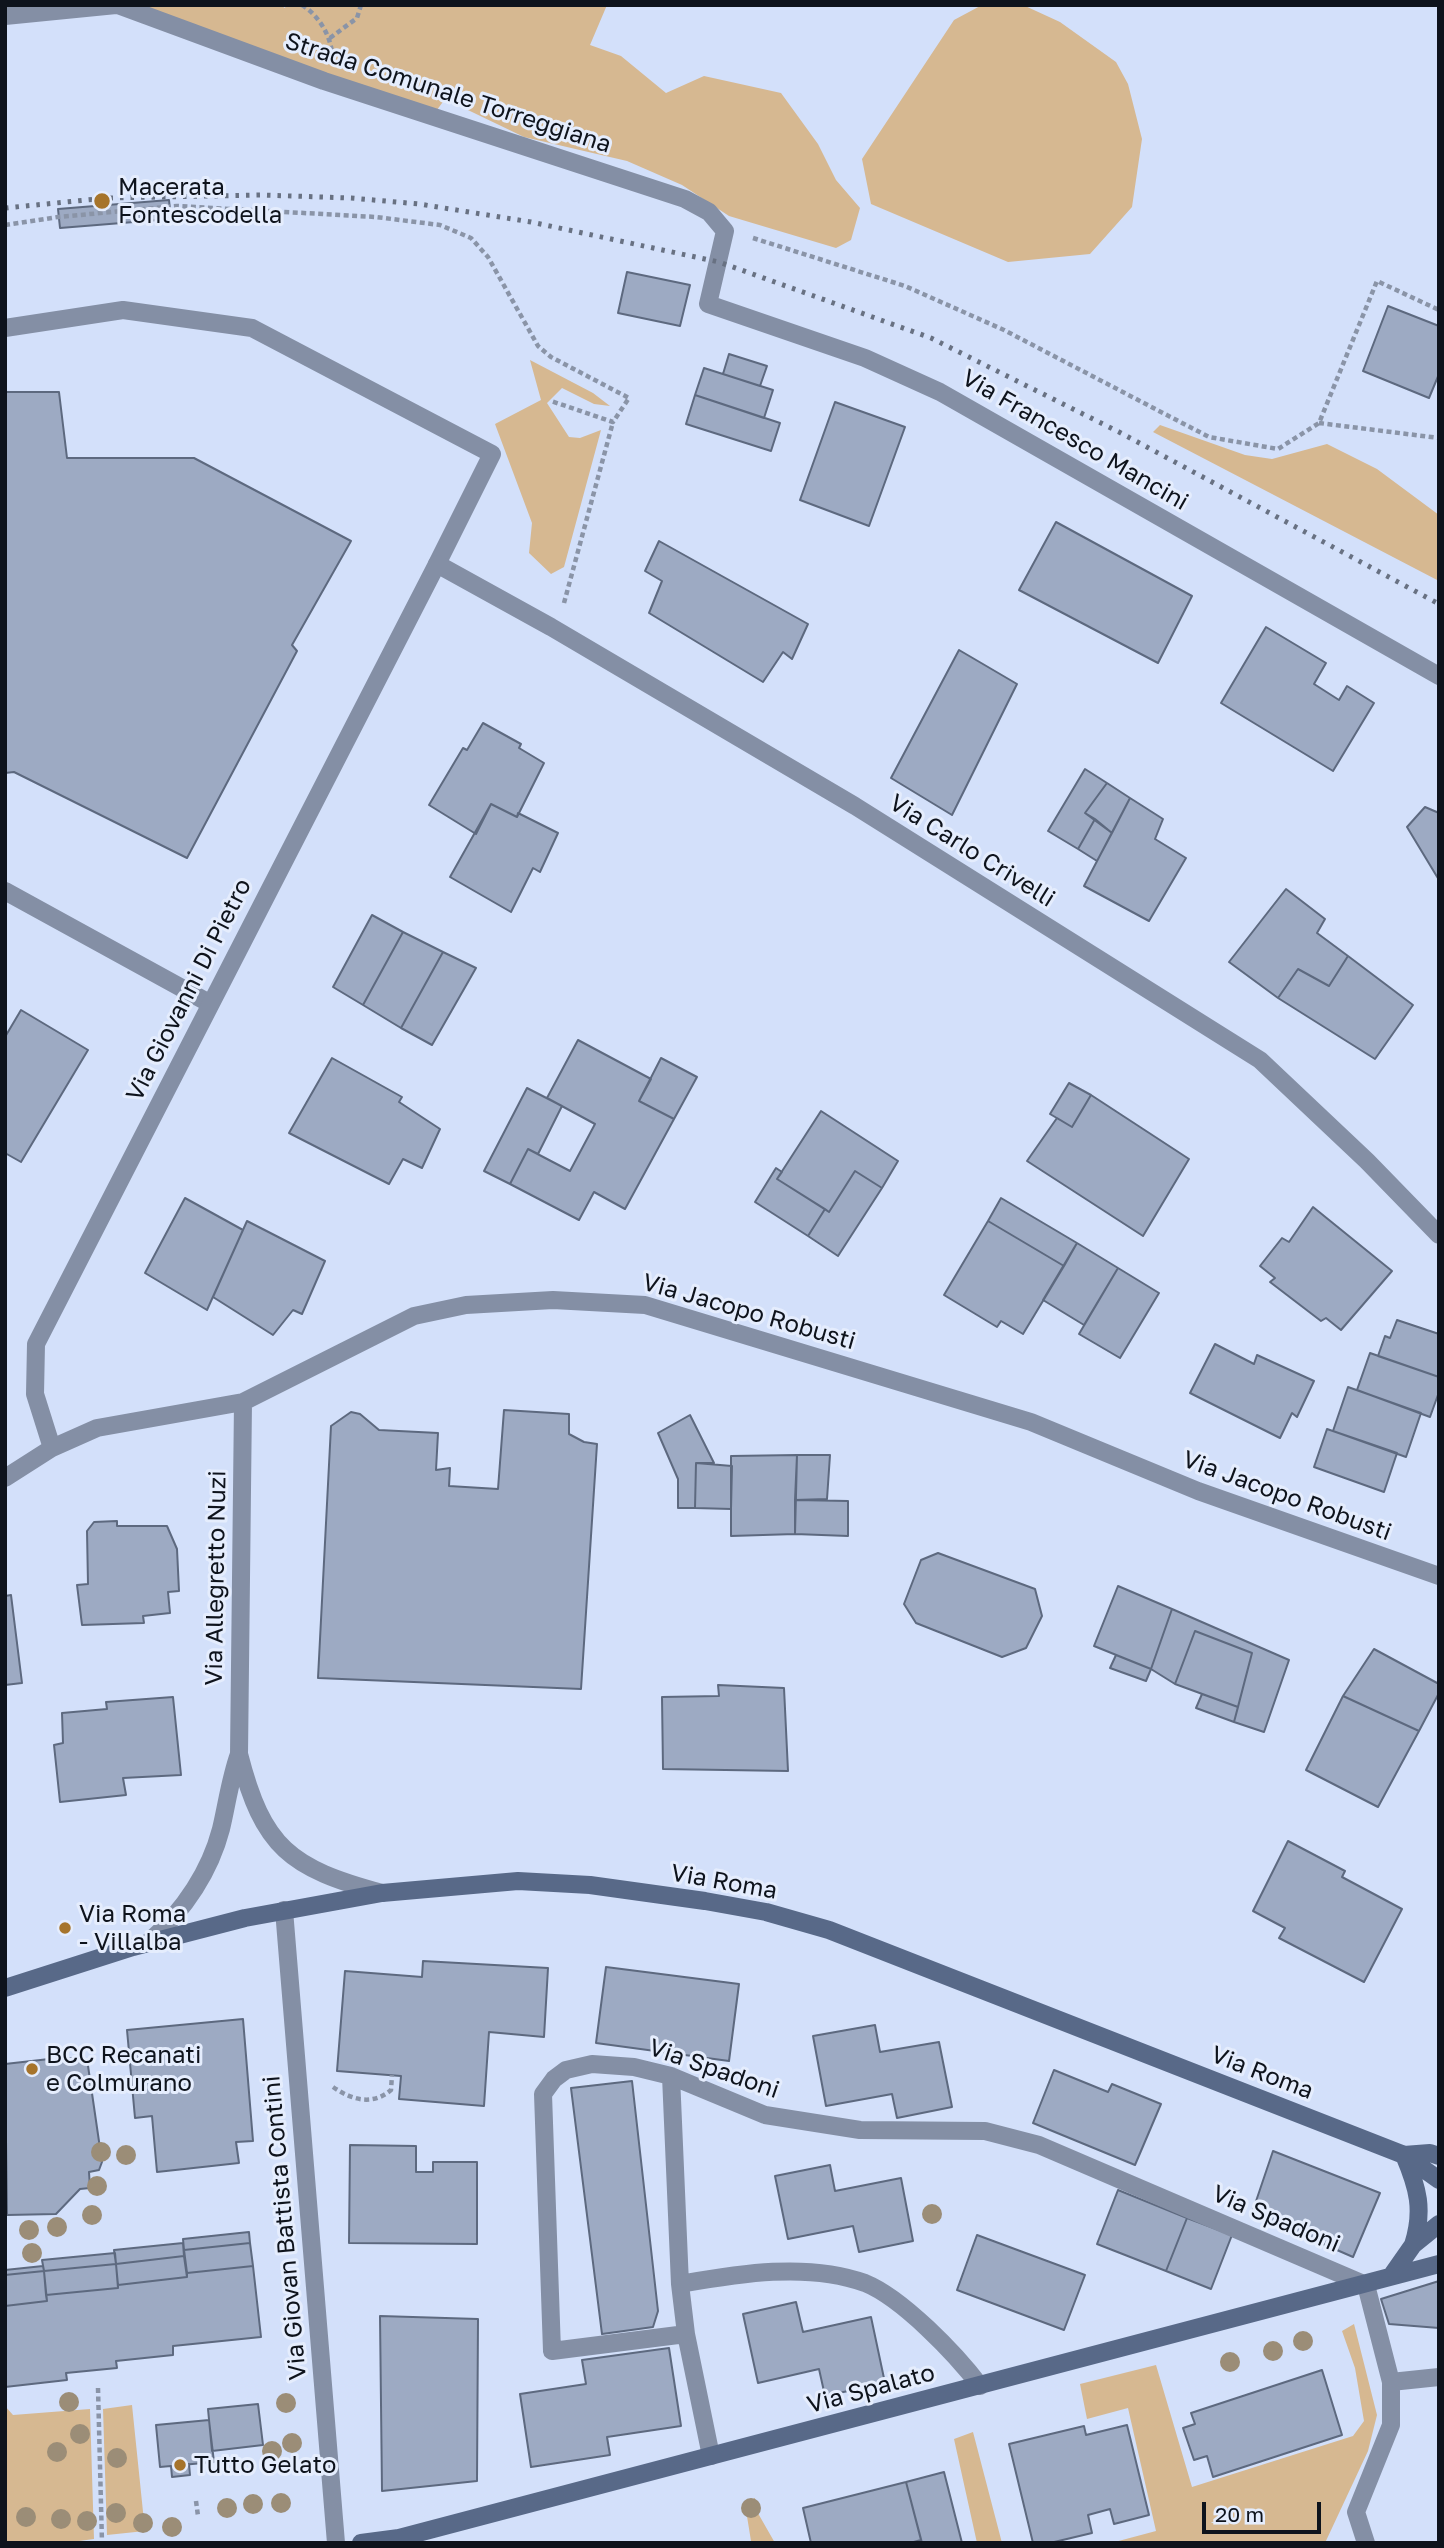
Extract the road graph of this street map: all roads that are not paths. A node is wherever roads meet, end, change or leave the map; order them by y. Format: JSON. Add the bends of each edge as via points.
{"nodes":[{"id":1,"x":117,"y":5,"type":"edge"},
{"id":2,"x":5,"y":16,"type":"edge"},
{"id":3,"x":719,"y":262,"type":"joint"},
{"id":4,"x":5,"y":328,"type":"edge"},
{"id":5,"x":437,"y":565,"type":"junction"},
{"id":6,"x":1439,"y":676,"type":"edge"},
{"id":7,"x":5,"y":891,"type":"edge"},
{"id":8,"x":209,"y":1003,"type":"junction"},
{"id":9,"x":1439,"y":1235,"type":"edge"},
{"id":10,"x":243,"y":1402,"type":"junction"},
{"id":11,"x":52,"y":1448,"type":"junction"},
{"id":12,"x":5,"y":1478,"type":"edge"},
{"id":13,"x":1439,"y":1576,"type":"edge"},
{"id":14,"x":239,"y":1754,"type":"junction"},
{"id":15,"x":382,"y":1893,"type":"junction"},
{"id":16,"x":284,"y":1910,"type":"junction"},
{"id":17,"x":148,"y":1943,"type":"junction"},
{"id":18,"x":5,"y":1988,"type":"edge"},
{"id":19,"x":671,"y":2076,"type":"junction"},
{"id":20,"x":1404,"y":2155,"type":"junction"},
{"id":21,"x":1439,"y":2156,"type":"edge"},
{"id":22,"x":1439,"y":2180,"type":"edge"},
{"id":23,"x":1439,"y":2224,"type":"edge"},
{"id":24,"x":1413,"y":2245,"type":"junction"},
{"id":25,"x":1439,"y":2264,"type":"edge"},
{"id":26,"x":1392,"y":2275,"type":"junction"},
{"id":27,"x":680,"y":2284,"type":"junction"},
{"id":28,"x":1366,"y":2284,"type":"junction"},
{"id":29,"x":686,"y":2334,"type":"junction"},
{"id":30,"x":1439,"y":2377,"type":"edge"},
{"id":31,"x":1391,"y":2382,"type":"junction"},
{"id":32,"x":980,"y":2386,"type":"junction"},
{"id":33,"x":711,"y":2456,"type":"junction"},
{"id":34,"x":399,"y":2540,"type":"edge"},
{"id":35,"x":336,"y":2543,"type":"edge"},
{"id":36,"x":361,"y":2543,"type":"edge"},
{"id":37,"x":1366,"y":2543,"type":"edge"}],
"edges":[{"from":1,"to":2,"type":"street","name":"Strada Comunale Torreggiana"},
{"from":1,"to":3,"type":"street","name":"Strada Comunale Torreggiana","via":[[324,81],[685,199],[709,212],[725,231]]},
{"from":3,"to":6,"type":"street","name":"Via Francesco Mancini","via":[[708,304],[865,358],[940,392]]},
{"from":4,"to":5,"type":"street","name":"Via Giovanni Di Pietro","via":[[123,310],[252,328],[492,454]]},
{"from":5,"to":8,"type":"street","name":"Via Giovanni Di Pietro"},
{"from":5,"to":9,"type":"street","name":"Via Carlo Crivelli","via":[[855,806],[1260,1060]]},
{"from":7,"to":8,"type":"street"},
{"from":8,"to":11,"type":"street","name":"Via Giovanni Di Pietro","via":[[36,1344],[34,1394]]},
{"from":10,"to":11,"type":"street","name":"Via Jacopo Robusti","via":[[97,1428]]},
{"from":10,"to":13,"type":"street","name":"Via Jacopo Robusti","via":[[414,1317],[466,1305],[554,1300],[645,1305],[1031,1422],[1198,1492]]},
{"from":10,"to":14,"type":"street","name":"Via Allegretto Nuzi"},
{"from":11,"to":12,"type":"street","name":"Via Jacopo Robusti"},
{"from":14,"to":15,"type":"street","name":"Via Allegretto Nuzi","via":[[250,1798],[278,1844],[332,1879]]},
{"from":14,"to":17,"type":"street","name":"Via Allegretto Nuzi","via":[[220,1830],[200,1882],[180,1913]]},
{"from":15,"to":16,"type":"main road","name":"Via Roma"},
{"from":15,"to":20,"type":"main road","name":"Via Roma","via":[[518,1881],[590,1885],[766,1912],[829,1930]]},
{"from":16,"to":17,"type":"main road","name":"Via Roma"},
{"from":16,"to":35,"type":"street","name":"Via Giovan Battista Contini"},
{"from":17,"to":18,"type":"main road","name":"Via Roma"},
{"from":19,"to":27,"type":"street"},
{"from":19,"to":28,"type":"street","name":"Via Spadoni","via":[[765,2115],[860,2130],[985,2131],[1039,2145]]},
{"from":19,"to":29,"type":"street","name":"Via Spadoni","via":[[592,2064],[566,2070],[543,2094],[552,2351]]},
{"from":20,"to":21,"type":"main road","name":"Via Roma","via":[[1430,2152]]},
{"from":20,"to":22,"type":"main road","name":"Via Roma"},
{"from":20,"to":24,"type":"main road","via":[[1421,2208]]},
{"from":23,"to":24,"type":"main road"},
{"from":24,"to":26,"type":"main road"},
{"from":25,"to":26,"type":"main road","name":"Via Spalato"},
{"from":26,"to":28,"type":"main road","name":"Via Spalato"},
{"from":27,"to":29,"type":"street"},
{"from":27,"to":32,"type":"street","via":[[742,2273],[823,2274],[866,2284],[915,2317]]},
{"from":28,"to":31,"type":"street"},
{"from":28,"to":32,"type":"main road","name":"Via Spalato"},
{"from":29,"to":33,"type":"street"},
{"from":30,"to":31,"type":"street"},
{"from":31,"to":37,"type":"street","via":[[1391,2425],[1356,2512]]},
{"from":32,"to":33,"type":"main road","name":"Via Spalato"},
{"from":33,"to":34,"type":"main road","name":"Via Spalato"},
{"from":34,"to":36,"type":"main road","name":"Via Spalato"}]}
